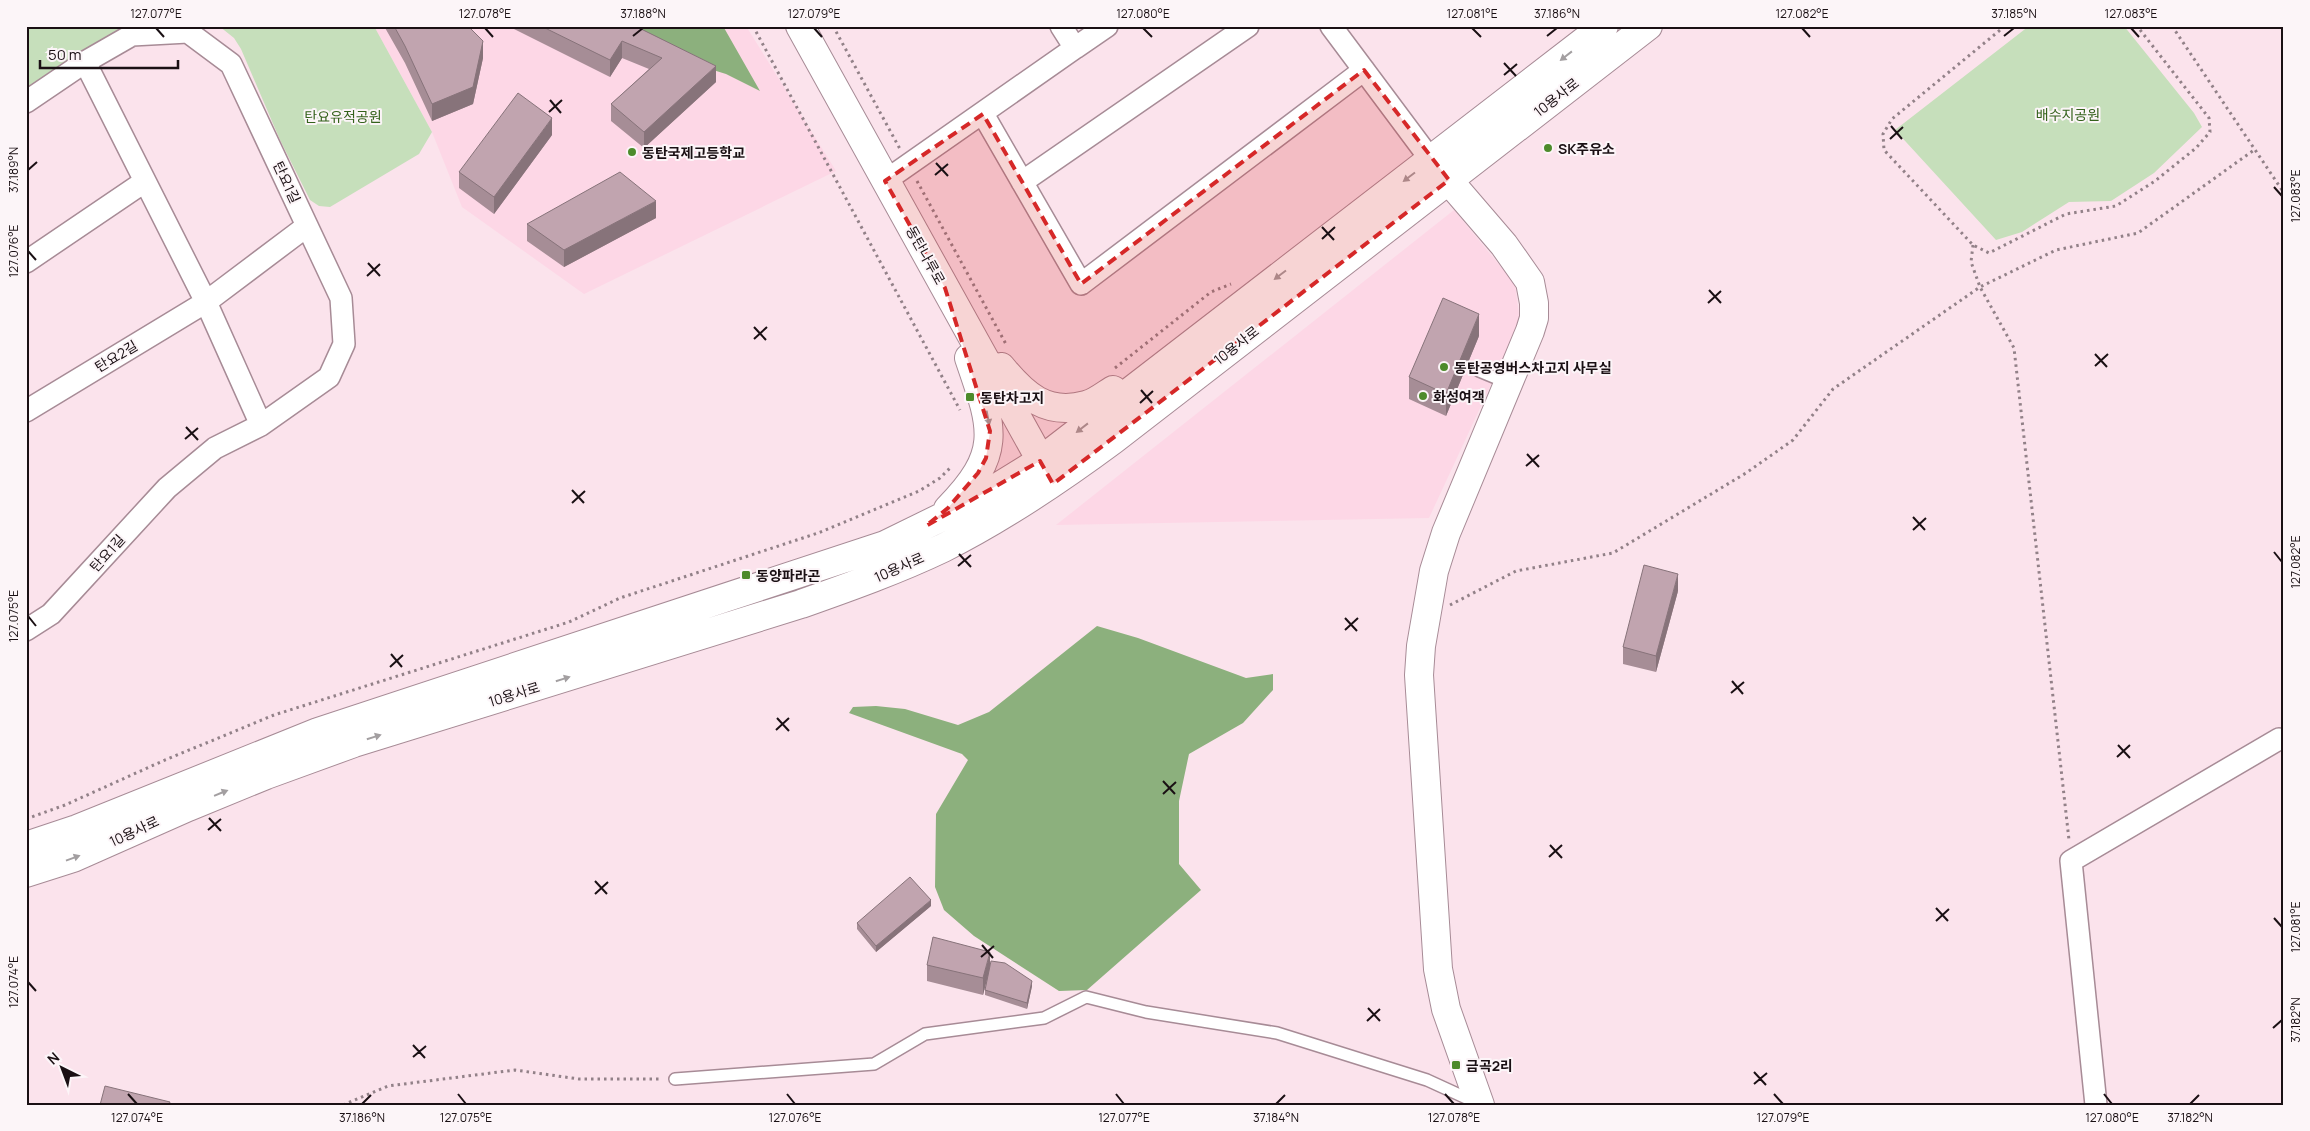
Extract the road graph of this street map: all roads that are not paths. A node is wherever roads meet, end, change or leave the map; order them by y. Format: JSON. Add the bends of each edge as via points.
{"nodes":[{"id":1,"x":800,"y":26,"type":"edge"},
{"id":2,"x":1061,"y":26,"type":"edge"},
{"id":3,"x":1108,"y":26,"type":"edge"},
{"id":4,"x":1248,"y":26,"type":"edge"},
{"id":5,"x":1331,"y":26,"type":"edge"},
{"id":6,"x":1604,"y":26,"type":"edge"},
{"id":7,"x":1648,"y":26,"type":"edge"},
{"id":8,"x":1075,"y":48,"type":"junction"},
{"id":9,"x":85,"y":62,"type":"junction"},
{"id":10,"x":1364,"y":70,"type":"junction"},
{"id":11,"x":26,"y":102,"type":"edge"},
{"id":12,"x":983,"y":114,"type":"junction"},
{"id":13,"x":1431,"y":160,"type":"junction"},
{"id":14,"x":1449,"y":180,"type":"junction"},
{"id":15,"x":885,"y":181,"type":"junction"},
{"id":16,"x":144,"y":182,"type":"junction"},
{"id":17,"x":1022,"y":182,"type":"junction"},
{"id":18,"x":307,"y":226,"type":"junction"},
{"id":19,"x":26,"y":262,"type":"edge"},
{"id":20,"x":945,"y":288,"type":"junction"},
{"id":21,"x":1246,"y":301,"type":"junction"},
{"id":22,"x":206,"y":302,"type":"junction"},
{"id":23,"x":1479,"y":371,"type":"dead end"},
{"id":24,"x":1508,"y":383,"type":"junction"},
{"id":25,"x":26,"y":411,"type":"edge"},
{"id":26,"x":261,"y":425,"type":"junction"},
{"id":27,"x":1040,"y":461,"type":"junction"},
{"id":28,"x":1053,"y":484,"type":"junction"},
{"id":29,"x":926,"y":526,"type":"junction"},
{"id":30,"x":26,"y":630,"type":"edge"},
{"id":31,"x":2284,"y":740,"type":"edge"},
{"id":32,"x":26,"y":846,"type":"edge"},
{"id":33,"x":26,"y":873,"type":"edge"},
{"id":34,"x":675,"y":1079,"type":"road end"},
{"id":35,"x":1480,"y":1104,"type":"edge"},
{"id":36,"x":2096,"y":1105,"type":"edge"}],
"edges":[{"from":1,"to":15,"type":"street","name":"동탄나루로"},
{"from":2,"to":8,"type":"street"},
{"from":3,"to":8,"type":"street"},
{"from":4,"to":17,"type":"street"},
{"from":5,"to":10,"type":"street"},
{"from":6,"to":13,"type":"street","name":"10용사로","one_way":true},
{"from":7,"to":14,"type":"street","name":"10용사로"},
{"from":8,"to":12,"type":"street"},
{"from":9,"to":11,"type":"street","name":"탄요1길"},
{"from":9,"to":16,"type":"street"},
{"from":9,"to":18,"type":"street","name":"탄요1길","via":[[132,36],[188,32],[231,64]]},
{"from":10,"to":13,"type":"street"},
{"from":10,"to":17,"type":"street","via":[[1081,284]]},
{"from":12,"to":15,"type":"street"},
{"from":12,"to":17,"type":"street"},
{"from":13,"to":14,"type":"street"},
{"from":13,"to":21,"type":"street","name":"10용사로","one_way":true},
{"from":14,"to":24,"type":"street","via":[[1518,263],[1533,291],[1534,318]]},
{"from":14,"to":28,"type":"street","name":"10용사로"},
{"from":15,"to":20,"type":"street","name":"동탄나루로"},
{"from":16,"to":19,"type":"street"},
{"from":16,"to":22,"type":"street"},
{"from":18,"to":22,"type":"street","name":"탄요2길"},
{"from":18,"to":26,"type":"street","name":"탄요1길","via":[[341,298],[344,344],[329,377]]},
{"from":20,"to":21,"type":"street","via":[[960,314],[1017,386],[1032,400],[1064,408],[1087,405],[1114,390],[1200,324]]},
{"from":20,"to":27,"type":"street","name":"동탄나루로"},
{"from":20,"to":29,"type":"street","one_way":true,"via":[[987,412],[990,431],[986,458],[978,473],[948,508]]},
{"from":21,"to":27,"type":"street","name":"10용사로","one_way":true},
{"from":22,"to":25,"type":"street","name":"탄요2길"},
{"from":22,"to":26,"type":"street"},
{"from":23,"to":24,"type":"lane"},
{"from":24,"to":35,"type":"street","via":[[1446,533],[1434,571],[1419,675],[1436,950],[1446,1009]]},
{"from":26,"to":30,"type":"street","name":"탄요1길","via":[[215,448],[167,488],[52,614]]},
{"from":27,"to":28,"type":"street","name":"동탄나루로"},
{"from":27,"to":29,"type":"street","name":"10용사로","via":[[1007,483]]},
{"from":33,"to":28,"type":"street","name":"10용사로","one_way":true,"via":[[73,858],[266,775],[354,743],[867,581],[943,548]]},
{"from":29,"to":32,"type":"street","name":"10용사로","via":[[848,558],[318,732],[77,829]]},
{"from":31,"to":36,"type":"street","via":[[2279,739],[2071,860]]},
{"from":34,"to":35,"type":"lane","via":[[874,1064],[925,1034],[1044,1018],[1086,997],[1146,1012],[1277,1033],[1428,1080]]}]}
